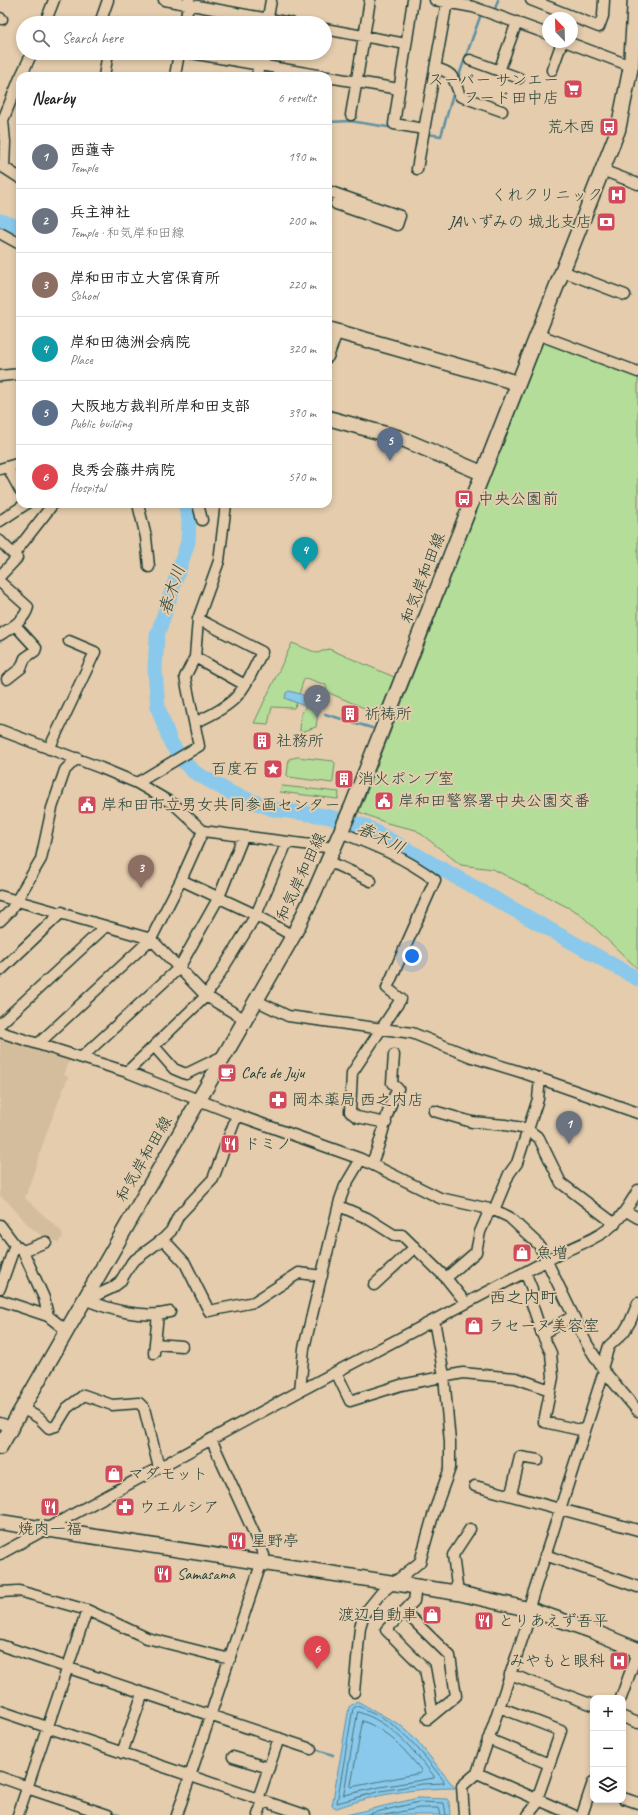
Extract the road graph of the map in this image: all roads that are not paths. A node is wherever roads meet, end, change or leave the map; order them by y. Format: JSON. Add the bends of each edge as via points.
{"nodes":[{"id":1,"x":54,"y":0,"type":"edge"},
{"id":2,"x":108,"y":0,"type":"edge"},
{"id":3,"x":164,"y":0,"type":"edge"},
{"id":4,"x":271,"y":0,"type":"edge"},
{"id":5,"x":370,"y":0,"type":"edge"},
{"id":6,"x":413,"y":0,"type":"edge"},
{"id":7,"x":435,"y":0,"type":"edge"},
{"id":8,"x":531,"y":0,"type":"edge"},
{"id":9,"x":604,"y":0,"type":"edge"},
{"id":10,"x":635,"y":0,"type":"edge"},
{"id":11,"x":189,"y":2,"type":"edge"},
{"id":12,"x":447,"y":2,"type":"junction"},
{"id":13,"x":48,"y":16,"type":"edge"},
{"id":14,"x":102,"y":16,"type":"edge"},
{"id":15,"x":186,"y":16,"type":"edge"},
{"id":16,"x":246,"y":16,"type":"edge"},
{"id":17,"x":268,"y":16,"type":"edge"},
{"id":18,"x":517,"y":22,"type":"junction"},
{"id":19,"x":332,"y":30,"type":"edge"},
{"id":20,"x":542,"y":32,"type":"edge"},
{"id":21,"x":364,"y":36,"type":"junction"},
{"id":22,"x":406,"y":44,"type":"junction"},
{"id":23,"x":578,"y":46,"type":"edge"},
{"id":24,"x":560,"y":48,"type":"edge"},
{"id":25,"x":28,"y":60,"type":"edge"},
{"id":26,"x":107,"y":60,"type":"edge"},
{"id":27,"x":178,"y":60,"type":"edge"},
{"id":28,"x":231,"y":60,"type":"edge"},
{"id":29,"x":260,"y":60,"type":"edge"},
{"id":30,"x":470,"y":60,"type":"dead end"},
{"id":31,"x":259,"y":65,"type":"junction"},
{"id":32,"x":634,"y":67,"type":"edge"},
{"id":33,"x":435,"y":68,"type":"junction"},
{"id":34,"x":552,"y":70,"type":"dead end"},
{"id":35,"x":499,"y":71,"type":"junction"},
{"id":36,"x":22,"y":72,"type":"edge"},
{"id":37,"x":105,"y":72,"type":"edge"},
{"id":38,"x":176,"y":72,"type":"edge"},
{"id":39,"x":258,"y":72,"type":"edge"},
{"id":40,"x":298,"y":72,"type":"edge"},
{"id":41,"x":332,"y":78,"type":"edge"},
{"id":42,"x":519,"y":78,"type":"dead end"},
{"id":43,"x":356,"y":82,"type":"junction"},
{"id":44,"x":16,"y":87,"type":"edge"},
{"id":45,"x":399,"y":89,"type":"junction"},
{"id":46,"x":502,"y":111,"type":"dead end"},
{"id":47,"x":351,"y":115,"type":"dead end"},
{"id":48,"x":424,"y":129,"type":"junction"},
{"id":49,"x":2,"y":166,"type":"edge"},
{"id":50,"x":417,"y":169,"type":"dead end"},
{"id":51,"x":602,"y":170,"type":"junction"},
{"id":52,"x":16,"y":175,"type":"edge"},
{"id":53,"x":638,"y":184,"type":"edge"},
{"id":54,"x":332,"y":192,"type":"edge"},
{"id":55,"x":340,"y":195,"type":"junction"},
{"id":56,"x":0,"y":232,"type":"edge"},
{"id":57,"x":16,"y":242,"type":"edge"},
{"id":58,"x":562,"y":271,"type":"junction"},
{"id":59,"x":625,"y":295,"type":"dead end"},
{"id":60,"x":333,"y":330,"type":"edge"},
{"id":61,"x":537,"y":334,"type":"junction"},
{"id":62,"x":638,"y":372,"type":"edge"},
{"id":63,"x":16,"y":374,"type":"edge"},
{"id":64,"x":0,"y":376,"type":"edge"},
{"id":65,"x":518,"y":383,"type":"junction"},
{"id":66,"x":332,"y":419,"type":"edge"},
{"id":67,"x":16,"y":464,"type":"edge"},
{"id":68,"x":4,"y":469,"type":"edge"},
{"id":69,"x":482,"y":473,"type":"junction"},
{"id":70,"x":16,"y":485,"type":"edge"},
{"id":71,"x":20,"y":508,"type":"edge"},
{"id":72,"x":50,"y":508,"type":"edge"},
{"id":73,"x":139,"y":508,"type":"edge"},
{"id":74,"x":199,"y":508,"type":"edge"},
{"id":75,"x":226,"y":508,"type":"edge"},
{"id":76,"x":202,"y":520,"type":"dead end"},
{"id":77,"x":0,"y":521,"type":"edge"},
{"id":78,"x":0,"y":541,"type":"edge"},
{"id":79,"x":14,"y":554,"type":"junction"},
{"id":80,"x":149,"y":567,"type":"dead end"},
{"id":81,"x":0,"y":576,"type":"edge"},
{"id":82,"x":0,"y":582,"type":"edge"},
{"id":83,"x":198,"y":619,"type":"junction"},
{"id":84,"x":14,"y":625,"type":"junction"},
{"id":85,"x":0,"y":635,"type":"edge"},
{"id":86,"x":69,"y":641,"type":"dead end"},
{"id":87,"x":195,"y":657,"type":"junction"},
{"id":88,"x":6,"y":679,"type":"dead end"},
{"id":89,"x":246,"y":685,"type":"junction"},
{"id":90,"x":196,"y":722,"type":"junction"},
{"id":91,"x":0,"y":730,"type":"edge"},
{"id":92,"x":49,"y":749,"type":"junction"},
{"id":93,"x":76,"y":758,"type":"junction"},
{"id":94,"x":137,"y":783,"type":"junction"},
{"id":95,"x":203,"y":831,"type":"junction"},
{"id":96,"x":341,"y":831,"type":"junction"},
{"id":97,"x":243,"y":837,"type":"junction"},
{"id":98,"x":287,"y":842,"type":"junction"},
{"id":99,"x":334,"y":848,"type":"junction"},
{"id":100,"x":328,"y":861,"type":"junction"},
{"id":101,"x":181,"y":880,"type":"junction"},
{"id":102,"x":371,"y":881,"type":"dead end"},
{"id":103,"x":0,"y":896,"type":"edge"},
{"id":104,"x":219,"y":897,"type":"junction"},
{"id":105,"x":16,"y":900,"type":"junction"},
{"id":106,"x":62,"y":912,"type":"junction"},
{"id":107,"x":256,"y":915,"type":"junction"},
{"id":108,"x":0,"y":920,"type":"edge"},
{"id":109,"x":106,"y":926,"type":"junction"},
{"id":110,"x":293,"y":936,"type":"junction"},
{"id":111,"x":151,"y":939,"type":"junction"},
{"id":112,"x":180,"y":968,"type":"junction"},
{"id":113,"x":0,"y":971,"type":"edge"},
{"id":114,"x":206,"y":996,"type":"junction"},
{"id":115,"x":255,"y":1000,"type":"junction"},
{"id":116,"x":244,"y":1019,"type":"junction"},
{"id":117,"x":0,"y":1024,"type":"edge"},
{"id":118,"x":381,"y":1029,"type":"junction"},
{"id":119,"x":0,"y":1032,"type":"edge"},
{"id":120,"x":38,"y":1044,"type":"junction"},
{"id":121,"x":154,"y":1046,"type":"junction"},
{"id":122,"x":394,"y":1055,"type":"dead end"},
{"id":123,"x":223,"y":1056,"type":"junction"},
{"id":124,"x":82,"y":1057,"type":"junction"},
{"id":125,"x":127,"y":1072,"type":"junction"},
{"id":126,"x":540,"y":1078,"type":"junction"},
{"id":127,"x":198,"y":1099,"type":"junction"},
{"id":128,"x":434,"y":1111,"type":"dead end"},
{"id":129,"x":638,"y":1113,"type":"edge"},
{"id":130,"x":236,"y":1115,"type":"junction"},
{"id":131,"x":386,"y":1123,"type":"junction"},
{"id":132,"x":527,"y":1130,"type":"junction"},
{"id":133,"x":361,"y":1159,"type":"junction"},
{"id":134,"x":371,"y":1164,"type":"junction"},
{"id":135,"x":638,"y":1190,"type":"edge"},
{"id":136,"x":339,"y":1206,"type":"junction"},
{"id":137,"x":492,"y":1209,"type":"junction"},
{"id":138,"x":626,"y":1211,"type":"junction"},
{"id":139,"x":638,"y":1218,"type":"edge"},
{"id":140,"x":615,"y":1224,"type":"junction"},
{"id":141,"x":0,"y":1225,"type":"edge"},
{"id":142,"x":164,"y":1239,"type":"junction"},
{"id":143,"x":46,"y":1242,"type":"dead end"},
{"id":144,"x":19,"y":1248,"type":"junction"},
{"id":145,"x":415,"y":1248,"type":"junction"},
{"id":146,"x":547,"y":1261,"type":"junction"},
{"id":147,"x":525,"y":1272,"type":"junction"},
{"id":148,"x":322,"y":1276,"type":"junction"},
{"id":149,"x":446,"y":1278,"type":"junction"},
{"id":150,"x":374,"y":1285,"type":"dead end"},
{"id":151,"x":0,"y":1288,"type":"edge"},
{"id":152,"x":85,"y":1299,"type":"junction"},
{"id":153,"x":0,"y":1300,"type":"edge"},
{"id":154,"x":638,"y":1302,"type":"edge"},
{"id":155,"x":466,"y":1303,"type":"junction"},
{"id":156,"x":170,"y":1312,"type":"dead end"},
{"id":157,"x":158,"y":1314,"type":"junction"},
{"id":158,"x":48,"y":1316,"type":"junction"},
{"id":159,"x":573,"y":1316,"type":"junction"},
{"id":160,"x":434,"y":1320,"type":"junction"},
{"id":161,"x":66,"y":1330,"type":"junction"},
{"id":162,"x":542,"y":1334,"type":"junction"},
{"id":163,"x":182,"y":1346,"type":"dead end"},
{"id":164,"x":603,"y":1369,"type":"junction"},
{"id":165,"x":336,"y":1372,"type":"junction"},
{"id":166,"x":444,"y":1376,"type":"junction"},
{"id":167,"x":550,"y":1390,"type":"junction"},
{"id":168,"x":300,"y":1391,"type":"junction"},
{"id":169,"x":22,"y":1408,"type":"junction"},
{"id":170,"x":638,"y":1411,"type":"edge"},
{"id":171,"x":6,"y":1425,"type":"edge"},
{"id":172,"x":585,"y":1431,"type":"junction"},
{"id":173,"x":211,"y":1440,"type":"junction"},
{"id":174,"x":0,"y":1447,"type":"edge"},
{"id":175,"x":538,"y":1460,"type":"dead end"},
{"id":176,"x":159,"y":1468,"type":"junction"},
{"id":177,"x":475,"y":1486,"type":"dead end"},
{"id":178,"x":511,"y":1494,"type":"junction"},
{"id":179,"x":559,"y":1508,"type":"junction"},
{"id":180,"x":0,"y":1522,"type":"edge"},
{"id":181,"x":47,"y":1529,"type":"junction"},
{"id":182,"x":470,"y":1529,"type":"dead end"},
{"id":183,"x":638,"y":1530,"type":"edge"},
{"id":184,"x":0,"y":1554,"type":"edge"},
{"id":185,"x":545,"y":1555,"type":"junction"},
{"id":186,"x":262,"y":1563,"type":"junction"},
{"id":187,"x":394,"y":1584,"type":"junction"},
{"id":188,"x":416,"y":1587,"type":"junction"},
{"id":189,"x":638,"y":1587,"type":"edge"},
{"id":190,"x":0,"y":1592,"type":"edge"},
{"id":191,"x":458,"y":1593,"type":"junction"},
{"id":192,"x":87,"y":1610,"type":"junction"},
{"id":193,"x":530,"y":1610,"type":"junction"},
{"id":194,"x":404,"y":1611,"type":"junction"},
{"id":195,"x":0,"y":1644,"type":"edge"},
{"id":196,"x":637,"y":1646,"type":"edge"},
{"id":197,"x":230,"y":1659,"type":"junction"},
{"id":198,"x":68,"y":1667,"type":"junction"},
{"id":199,"x":510,"y":1674,"type":"junction"},
{"id":200,"x":354,"y":1692,"type":"dead end"},
{"id":201,"x":143,"y":1693,"type":"junction"},
{"id":202,"x":622,"y":1695,"type":"edge"},
{"id":203,"x":590,"y":1704,"type":"edge"},
{"id":204,"x":499,"y":1706,"type":"junction"},
{"id":205,"x":0,"y":1712,"type":"edge"},
{"id":206,"x":210,"y":1716,"type":"junction"},
{"id":207,"x":626,"y":1718,"type":"edge"},
{"id":208,"x":638,"y":1723,"type":"edge"},
{"id":209,"x":47,"y":1727,"type":"junction"},
{"id":210,"x":279,"y":1738,"type":"junction"},
{"id":211,"x":488,"y":1739,"type":"junction"},
{"id":212,"x":311,"y":1749,"type":"dead end"},
{"id":213,"x":122,"y":1753,"type":"junction"},
{"id":214,"x":233,"y":1757,"type":"dead end"},
{"id":215,"x":549,"y":1764,"type":"junction"},
{"id":216,"x":269,"y":1768,"type":"junction"},
{"id":217,"x":477,"y":1773,"type":"junction"},
{"id":218,"x":191,"y":1776,"type":"junction"},
{"id":219,"x":0,"y":1777,"type":"edge"},
{"id":220,"x":27,"y":1787,"type":"junction"},
{"id":221,"x":590,"y":1791,"type":"edge"},
{"id":222,"x":626,"y":1799,"type":"edge"},
{"id":223,"x":261,"y":1800,"type":"junction"},
{"id":224,"x":538,"y":1800,"type":"junction"},
{"id":225,"x":638,"y":1803,"type":"edge"},
{"id":226,"x":18,"y":1815,"type":"edge"},
{"id":227,"x":108,"y":1815,"type":"edge"},
{"id":228,"x":177,"y":1815,"type":"edge"},
{"id":229,"x":258,"y":1815,"type":"edge"},
{"id":230,"x":305,"y":1815,"type":"edge"},
{"id":231,"x":464,"y":1815,"type":"edge"},
{"id":232,"x":528,"y":1815,"type":"edge"},
{"id":233,"x":573,"y":1815,"type":"edge"},
{"id":234,"x":582,"y":1815,"type":"edge"}],
"edges":[{"from":1,"to":13,"type":"street"},
{"from":2,"to":14,"type":"street"},
{"from":3,"to":11,"type":"street"},
{"from":4,"to":17,"type":"street"},
{"from":5,"to":21,"type":"street"},
{"from":6,"to":22,"type":"street"},
{"from":7,"to":12,"type":"street"},
{"from":8,"to":9,"type":"street","via":[[599,27]]},
{"from":10,"to":32,"type":"main road","name":"和気岸和田線"},
{"from":11,"to":15,"type":"street"},
{"from":11,"to":16,"type":"street"},
{"from":12,"to":18,"type":"street","via":[[473,7]]},
{"from":12,"to":33,"type":"street"},
{"from":18,"to":20,"type":"street"},
{"from":18,"to":35,"type":"street"},
{"from":19,"to":21,"type":"street"},
{"from":21,"to":22,"type":"street"},
{"from":21,"to":43,"type":"street"},
{"from":22,"to":45,"type":"street"},
{"from":23,"to":32,"type":"street"},
{"from":24,"to":34,"type":"street"},
{"from":25,"to":36,"type":"street"},
{"from":26,"to":37,"type":"street"},
{"from":27,"to":38,"type":"street"},
{"from":28,"to":31,"type":"street"},
{"from":29,"to":31,"type":"street"},
{"from":30,"to":35,"type":"street"},
{"from":31,"to":39,"type":"street"},
{"from":31,"to":40,"type":"street"},
{"from":32,"to":51,"type":"main road","name":"和気岸和田線","via":[[618,130]]},
{"from":33,"to":46,"type":"street","via":[[448,71],[452,75],[460,96]]},
{"from":33,"to":48,"type":"street"},
{"from":35,"to":42,"type":"street"},
{"from":41,"to":43,"type":"street"},
{"from":43,"to":45,"type":"street"},
{"from":43,"to":47,"type":"street"},
{"from":44,"to":49,"type":"street","via":[[3,120],[5,142]]},
{"from":45,"to":48,"type":"street","via":[[394,124]]},
{"from":48,"to":50,"type":"street"},
{"from":49,"to":52,"type":"street"},
{"from":51,"to":53,"type":"street"},
{"from":51,"to":58,"type":"main road","name":"和気岸和田線"},
{"from":54,"to":55,"type":"street"},
{"from":55,"to":55,"type":"street","via":[[400,216],[397,225],[336,204]]},
{"from":56,"to":57,"type":"street"},
{"from":58,"to":59,"type":"street"},
{"from":58,"to":61,"type":"main road","name":"和気岸和田線"},
{"from":60,"to":65,"type":"main road"},
{"from":61,"to":62,"type":"street"},
{"from":61,"to":65,"type":"main road","name":"和気岸和田線"},
{"from":63,"to":64,"type":"street"},
{"from":65,"to":69,"type":"main road","name":"和気岸和田線"},
{"from":66,"to":69,"type":"main road","via":[[400,438]]},
{"from":67,"to":68,"type":"street"},
{"from":68,"to":70,"type":"street"},
{"from":69,"to":96,"type":"main road","name":"和気岸和田線"},
{"from":71,"to":77,"type":"street"},
{"from":72,"to":79,"type":"street"},
{"from":73,"to":80,"type":"street","via":[[146,537]]},
{"from":74,"to":76,"type":"street"},
{"from":75,"to":83,"type":"street","via":[[219,561]]},
{"from":78,"to":79,"type":"street"},
{"from":79,"to":81,"type":"street","via":[[17,558]]},
{"from":82,"to":84,"type":"street","via":[[28,607],[26,614]]},
{"from":83,"to":87,"type":"street"},
{"from":83,"to":89,"type":"street","via":[[262,652]]},
{"from":84,"to":85,"type":"street"},
{"from":84,"to":88,"type":"street","via":[[36,648],[25,658],[21,668]]},
{"from":86,"to":92,"type":"street","via":[[95,652]]},
{"from":87,"to":89,"type":"street"},
{"from":87,"to":90,"type":"street","via":[[185,677]]},
{"from":89,"to":90,"type":"street","via":[[220,712]]},
{"from":90,"to":94,"type":"street","via":[[199,746]]},
{"from":91,"to":92,"type":"street"},
{"from":92,"to":93,"type":"street"},
{"from":93,"to":94,"type":"street"},
{"from":93,"to":105,"type":"street","via":[[65,770],[52,808],[40,859]]},
{"from":94,"to":95,"type":"street","via":[[174,805]]},
{"from":95,"to":97,"type":"street"},
{"from":95,"to":101,"type":"street"},
{"from":96,"to":99,"type":"main road","name":"和気岸和田線"},
{"from":96,"to":118,"type":"street","via":[[411,863],[435,880],[387,988],[401,999]]},
{"from":97,"to":98,"type":"street"},
{"from":97,"to":104,"type":"street"},
{"from":98,"to":99,"type":"street"},
{"from":98,"to":107,"type":"street"},
{"from":99,"to":100,"type":"main road","name":"和気岸和田線"},
{"from":100,"to":102,"type":"street"},
{"from":100,"to":110,"type":"main road","name":"和気岸和田線"},
{"from":101,"to":104,"type":"street"},
{"from":101,"to":111,"type":"street"},
{"from":103,"to":105,"type":"street"},
{"from":104,"to":107,"type":"street"},
{"from":104,"to":112,"type":"street"},
{"from":105,"to":106,"type":"street"},
{"from":105,"to":108,"type":"street","via":[[11,910]]},
{"from":106,"to":109,"type":"street"},
{"from":106,"to":113,"type":"street"},
{"from":107,"to":110,"type":"street"},
{"from":107,"to":114,"type":"street"},
{"from":109,"to":111,"type":"street"},
{"from":109,"to":117,"type":"street"},
{"from":110,"to":115,"type":"main road","name":"和気岸和田線"},
{"from":111,"to":112,"type":"street"},
{"from":111,"to":120,"type":"street"},
{"from":112,"to":114,"type":"street"},
{"from":112,"to":124,"type":"street"},
{"from":114,"to":116,"type":"street"},
{"from":114,"to":121,"type":"street"},
{"from":115,"to":116,"type":"main road","name":"和気岸和田線"},
{"from":115,"to":118,"type":"street","via":[[288,1016]]},
{"from":116,"to":123,"type":"main road","name":"和気岸和田線"},
{"from":118,"to":126,"type":"street","via":[[412,1033],[472,1057]]},
{"from":118,"to":131,"type":"street","via":[[352,1073],[350,1112],[357,1117]]},
{"from":119,"to":120,"type":"street"},
{"from":120,"to":124,"type":"street"},
{"from":121,"to":123,"type":"street","via":[[174,1069],[186,1074]]},
{"from":121,"to":125,"type":"street"},
{"from":122,"to":131,"type":"street","via":[[392,1083],[398,1089]]},
{"from":123,"to":127,"type":"main road","name":"和気岸和田線"},
{"from":124,"to":125,"type":"street"},
{"from":125,"to":127,"type":"street"},
{"from":126,"to":129,"type":"street"},
{"from":126,"to":132,"type":"street","via":[[538,1099]]},
{"from":127,"to":130,"type":"street"},
{"from":127,"to":152,"type":"main road","name":"和気岸和田線"},
{"from":128,"to":132,"type":"street","via":[[472,1122]]},
{"from":130,"to":133,"type":"street"},
{"from":130,"to":142,"type":"street","via":[[213,1178],[179,1215]]},
{"from":131,"to":134,"type":"street","via":[[378,1151]]},
{"from":132,"to":137,"type":"street","via":[[518,1163],[509,1174]]},
{"from":132,"to":140,"type":"street","via":[[539,1138],[561,1183]]},
{"from":133,"to":134,"type":"street"},
{"from":133,"to":136,"type":"street","via":[[345,1186]]},
{"from":134,"to":137,"type":"street","via":[[440,1198]]},
{"from":135,"to":138,"type":"street"},
{"from":136,"to":145,"type":"street","via":[[367,1218],[394,1235],[402,1235]]},
{"from":136,"to":148,"type":"street"},
{"from":137,"to":146,"type":"street","via":[[509,1217],[525,1231],[539,1245]]},
{"from":137,"to":149,"type":"street","via":[[480,1232],[476,1252]]},
{"from":138,"to":139,"type":"street"},
{"from":138,"to":140,"type":"street"},
{"from":140,"to":146,"type":"street","via":[[602,1234]]},
{"from":141,"to":144,"type":"street"},
{"from":142,"to":148,"type":"street","via":[[185,1263],[209,1311],[254,1302],[299,1274]]},
{"from":142,"to":152,"type":"street","via":[[132,1262],[120,1282]]},
{"from":143,"to":144,"type":"street"},
{"from":144,"to":151,"type":"street"},
{"from":144,"to":158,"type":"street","via":[[44,1298]]},
{"from":145,"to":149,"type":"street"},
{"from":145,"to":150,"type":"street"},
{"from":146,"to":147,"type":"street"},
{"from":146,"to":159,"type":"street"},
{"from":147,"to":155,"type":"street"},
{"from":147,"to":162,"type":"street","via":[[532,1289],[531,1301]]},
{"from":148,"to":168,"type":"street","via":[[304,1348]]},
{"from":149,"to":155,"type":"street"},
{"from":152,"to":157,"type":"street","via":[[122,1313]]},
{"from":152,"to":161,"type":"main road","name":"和気岸和田線"},
{"from":153,"to":158,"type":"street"},
{"from":154,"to":164,"type":"street","via":[[624,1332],[609,1346]]},
{"from":155,"to":160,"type":"street"},
{"from":156,"to":157,"type":"street"},
{"from":157,"to":163,"type":"street","via":[[154,1348]]},
{"from":158,"to":161,"type":"street"},
{"from":159,"to":162,"type":"street"},
{"from":159,"to":164,"type":"street"},
{"from":160,"to":165,"type":"street"},
{"from":160,"to":166,"type":"street"},
{"from":161,"to":169,"type":"main road","name":"和気岸和田線"},
{"from":162,"to":167,"type":"street","via":[[551,1353],[553,1377]]},
{"from":164,"to":170,"type":"street"},
{"from":164,"to":172,"type":"street"},
{"from":165,"to":166,"type":"street","via":[[350,1401],[401,1385]]},
{"from":165,"to":168,"type":"street"},
{"from":166,"to":167,"type":"street","via":[[463,1373],[516,1378]]},
{"from":166,"to":187,"type":"street","via":[[450,1468],[420,1562]]},
{"from":167,"to":172,"type":"street","via":[[544,1422]]},
{"from":168,"to":173,"type":"street"},
{"from":169,"to":171,"type":"main road","name":"和気岸和田線"},
{"from":169,"to":176,"type":"street","via":[[39,1418],[49,1428],[56,1426],[67,1408],[84,1395],[112,1405],[139,1403],[144,1408]]},
{"from":171,"to":174,"type":"main road","name":"和気岸和田線"},
{"from":172,"to":179,"type":"street"},
{"from":173,"to":176,"type":"street"},
{"from":173,"to":186,"type":"street","via":[[264,1555]]},
{"from":175,"to":178,"type":"street","via":[[520,1457]]},
{"from":176,"to":181,"type":"street"},
{"from":177,"to":178,"type":"street"},
{"from":178,"to":179,"type":"street"},
{"from":179,"to":183,"type":"street"},
{"from":179,"to":185,"type":"street"},
{"from":180,"to":181,"type":"main road"},
{"from":181,"to":184,"type":"street"},
{"from":181,"to":186,"type":"main road"},
{"from":182,"to":191,"type":"street","via":[[453,1555]]},
{"from":185,"to":189,"type":"street"},
{"from":185,"to":193,"type":"street"},
{"from":186,"to":187,"type":"main road"},
{"from":186,"to":197,"type":"street"},
{"from":187,"to":188,"type":"main road"},
{"from":187,"to":200,"type":"street","via":[[373,1601],[364,1614],[360,1628]]},
{"from":188,"to":191,"type":"main road"},
{"from":188,"to":194,"type":"street","via":[[414,1601]]},
{"from":190,"to":192,"type":"street","via":[[19,1591]]},
{"from":191,"to":193,"type":"main road"},
{"from":192,"to":197,"type":"street","via":[[147,1638]]},
{"from":192,"to":198,"type":"street"},
{"from":193,"to":196,"type":"main road"},
{"from":193,"to":199,"type":"street"},
{"from":194,"to":194,"type":"street","via":[[386,1630],[425,1669],[430,1717],[456,1696],[450,1656]]},
{"from":195,"to":198,"type":"street"},
{"from":196,"to":202,"type":"street"},
{"from":197,"to":206,"type":"street"},
{"from":198,"to":201,"type":"street"},
{"from":198,"to":209,"type":"street"},
{"from":199,"to":203,"type":"street"},
{"from":199,"to":204,"type":"street"},
{"from":201,"to":206,"type":"street"},
{"from":201,"to":213,"type":"street"},
{"from":204,"to":211,"type":"street"},
{"from":204,"to":215,"type":"street","via":[[561,1731]]},
{"from":205,"to":209,"type":"street"},
{"from":206,"to":210,"type":"street"},
{"from":206,"to":218,"type":"street"},
{"from":207,"to":208,"type":"street"},
{"from":209,"to":213,"type":"street"},
{"from":209,"to":220,"type":"street"},
{"from":210,"to":212,"type":"street"},
{"from":210,"to":216,"type":"street"},
{"from":211,"to":215,"type":"street"},
{"from":211,"to":217,"type":"street"},
{"from":213,"to":218,"type":"street"},
{"from":214,"to":216,"type":"street"},
{"from":215,"to":224,"type":"street"},
{"from":216,"to":223,"type":"street"},
{"from":217,"to":224,"type":"street"},
{"from":217,"to":231,"type":"street","via":[[462,1786]]},
{"from":218,"to":223,"type":"street"},
{"from":218,"to":228,"type":"street"},
{"from":219,"to":220,"type":"street"},
{"from":220,"to":226,"type":"street"},
{"from":220,"to":227,"type":"street"},
{"from":221,"to":234,"type":"street"},
{"from":222,"to":225,"type":"street"},
{"from":223,"to":229,"type":"street"},
{"from":223,"to":230,"type":"street"},
{"from":224,"to":232,"type":"street"},
{"from":224,"to":233,"type":"street"}]}
